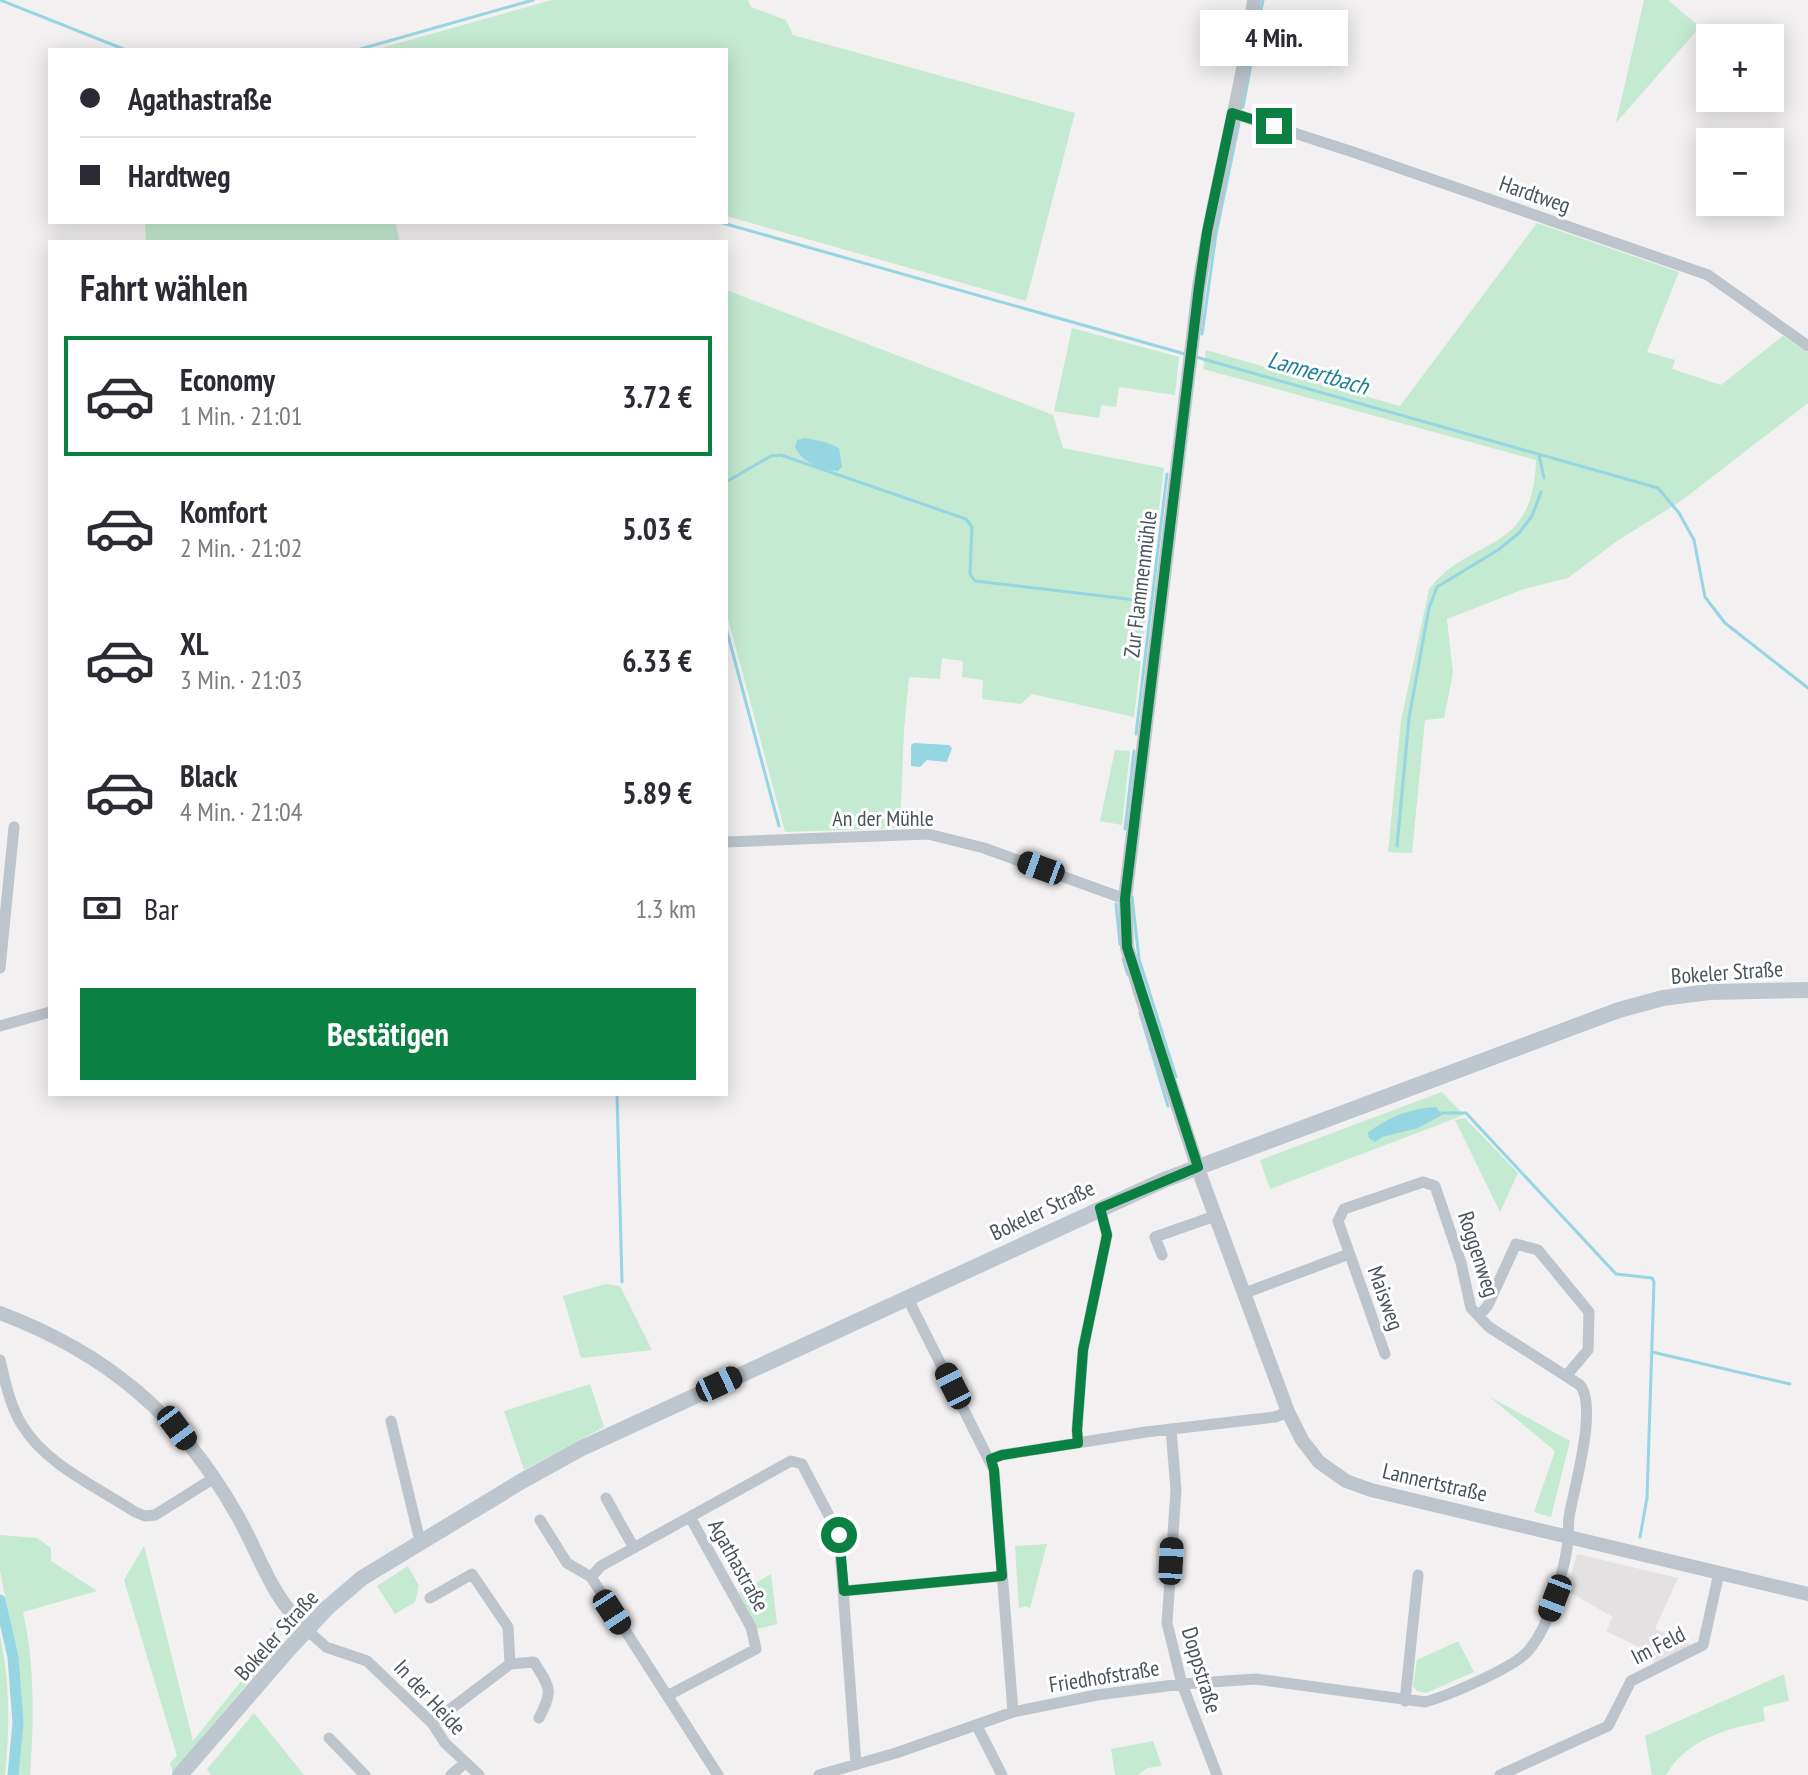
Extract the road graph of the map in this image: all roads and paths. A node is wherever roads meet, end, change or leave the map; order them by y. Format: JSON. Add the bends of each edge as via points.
{"nodes":[{"id":1,"x":1254,"y":0,"type":"edge"},
{"id":2,"x":1232,"y":113,"type":"junction"},
{"id":3,"x":1808,"y":346,"type":"edge"},
{"id":4,"x":14,"y":827,"type":"dead end"},
{"id":5,"x":728,"y":842,"type":"edge"},
{"id":6,"x":1125,"y":899,"type":"junction"},
{"id":7,"x":0,"y":968,"type":"edge"},
{"id":8,"x":1808,"y":990,"type":"edge"},
{"id":9,"x":48,"y":1013,"type":"edge"},
{"id":10,"x":0,"y":1026,"type":"edge"},
{"id":11,"x":1198,"y":1167,"type":"junction"},
{"id":12,"x":1100,"y":1208,"type":"junction"},
{"id":13,"x":1215,"y":1216,"type":"junction"},
{"id":14,"x":1349,"y":1254,"type":"junction"},
{"id":15,"x":1162,"y":1255,"type":"dead end"},
{"id":16,"x":1245,"y":1293,"type":"junction"},
{"id":17,"x":907,"y":1297,"type":"junction"},
{"id":18,"x":0,"y":1313,"type":"edge"},
{"id":19,"x":1480,"y":1315,"type":"junction"},
{"id":20,"x":1385,"y":1354,"type":"dead end"},
{"id":21,"x":0,"y":1360,"type":"edge"},
{"id":22,"x":1566,"y":1376,"type":"junction"},
{"id":23,"x":1288,"y":1412,"type":"junction"},
{"id":24,"x":391,"y":1421,"type":"dead end"},
{"id":25,"x":1171,"y":1429,"type":"junction"},
{"id":26,"x":1078,"y":1443,"type":"junction"},
{"id":27,"x":991,"y":1459,"type":"junction"},
{"id":28,"x":214,"y":1478,"type":"junction"},
{"id":29,"x":606,"y":1498,"type":"dead end"},
{"id":30,"x":690,"y":1517,"type":"junction"},
{"id":31,"x":540,"y":1520,"type":"dead end"},
{"id":32,"x":1568,"y":1536,"type":"junction"},
{"id":33,"x":420,"y":1541,"type":"junction"},
{"id":34,"x":634,"y":1548,"type":"junction"},
{"id":35,"x":1719,"y":1573,"type":"junction"},
{"id":36,"x":1418,"y":1575,"type":"dead end"},
{"id":37,"x":1002,"y":1576,"type":"junction"},
{"id":38,"x":591,"y":1577,"type":"junction"},
{"id":39,"x":844,"y":1591,"type":"junction"},
{"id":40,"x":1808,"y":1594,"type":"edge"},
{"id":41,"x":430,"y":1598,"type":"dead end"},
{"id":42,"x":307,"y":1630,"type":"junction"},
{"id":43,"x":510,"y":1664,"type":"junction"},
{"id":44,"x":1182,"y":1684,"type":"junction"},
{"id":45,"x":667,"y":1696,"type":"junction"},
{"id":46,"x":1405,"y":1701,"type":"junction"},
{"id":47,"x":1013,"y":1712,"type":"junction"},
{"id":48,"x":539,"y":1718,"type":"dead end"},
{"id":49,"x":432,"y":1723,"type":"junction"},
{"id":50,"x":977,"y":1726,"type":"junction"},
{"id":51,"x":329,"y":1738,"type":"dead end"},
{"id":52,"x":465,"y":1763,"type":"junction"},
{"id":53,"x":856,"y":1765,"type":"junction"},
{"id":54,"x":180,"y":1775,"type":"edge"},
{"id":55,"x":365,"y":1775,"type":"edge"},
{"id":56,"x":451,"y":1775,"type":"edge"},
{"id":57,"x":479,"y":1775,"type":"edge"},
{"id":58,"x":718,"y":1775,"type":"edge"},
{"id":59,"x":819,"y":1775,"type":"edge"},
{"id":60,"x":1002,"y":1775,"type":"edge"},
{"id":61,"x":1217,"y":1775,"type":"edge"},
{"id":62,"x":1500,"y":1775,"type":"edge"}],
"edges":[{"from":1,"to":2,"type":"street","name":"Zur Flammenmühle"},
{"from":2,"to":3,"type":"street","name":"Hardtweg","via":[[1708,275]]},
{"from":2,"to":6,"type":"street","name":"Zur Flammenmühle","via":[[1207,232]]},
{"from":4,"to":7,"type":"street"},
{"from":5,"to":6,"type":"street","name":"An der Mühle","via":[[928,834],[984,848]]},
{"from":6,"to":11,"type":"street","name":"Zur Flammenmühle","via":[[1127,947]]},
{"from":8,"to":11,"type":"main road","name":"Bokeler Straße","via":[[1709,992],[1619,1010]]},
{"from":9,"to":10,"type":"street"},
{"from":11,"to":12,"type":"main road","name":"Bokeler Straße"},
{"from":11,"to":13,"type":"street","name":"Lannertstraße"},
{"from":12,"to":17,"type":"main road","name":"Bokeler Straße"},
{"from":12,"to":26,"type":"street","via":[[1107,1235],[1083,1350]]},
{"from":13,"to":15,"type":"street","via":[[1155,1237]]},
{"from":13,"to":16,"type":"street","name":"Lannertstraße"},
{"from":14,"to":16,"type":"street"},
{"from":14,"to":19,"type":"street","name":"Roggenweg","via":[[1338,1221],[1344,1209],[1431,1183],[1461,1263],[1471,1308]]},
{"from":14,"to":20,"type":"street","name":"Maisweg"},
{"from":16,"to":23,"type":"street","name":"Lannertstraße"},
{"from":17,"to":27,"type":"street"},
{"from":17,"to":33,"type":"main road","name":"Bokeler Straße","via":[[580,1449]]},
{"from":18,"to":28,"type":"street","via":[[71,1344],[129,1382],[177,1428]]},
{"from":19,"to":22,"type":"street","name":"Roggenweg","via":[[1489,1327]]},
{"from":19,"to":22,"type":"street","via":[[1516,1244],[1538,1250],[1589,1312],[1588,1350]]},
{"from":21,"to":28,"type":"street","via":[[21,1424],[47,1455],[135,1512],[155,1515]]},
{"from":22,"to":32,"type":"street","name":"Roggenweg","via":[[1580,1385],[1586,1399]]},
{"from":23,"to":25,"type":"street"},
{"from":23,"to":32,"type":"street","name":"Lannertstraße","via":[[1312,1454],[1346,1481]]},
{"from":24,"to":33,"type":"street"},
{"from":25,"to":26,"type":"street"},
{"from":25,"to":44,"type":"street","name":"Doppstraße","via":[[1176,1490],[1167,1623]]},
{"from":26,"to":27,"type":"street"},
{"from":27,"to":37,"type":"street"},
{"from":28,"to":42,"type":"street","via":[[274,1591]]},
{"from":29,"to":34,"type":"street"},
{"from":30,"to":34,"type":"street"},
{"from":30,"to":39,"type":"street","name":"Agathastraße","via":[[791,1461],[802,1464],[839,1535]]},
{"from":30,"to":45,"type":"street","name":"Agathastraße","via":[[751,1627],[756,1649]]},
{"from":31,"to":38,"type":"street","via":[[567,1563]]},
{"from":32,"to":35,"type":"street","name":"Lannertstraße"},
{"from":32,"to":46,"type":"street","name":"Friedhofstraße","via":[[1555,1598],[1527,1654],[1446,1696]]},
{"from":33,"to":42,"type":"main road","name":"Bokeler Straße","via":[[362,1578]]},
{"from":34,"to":38,"type":"street"},
{"from":35,"to":40,"type":"street","name":"Lannertstraße"},
{"from":35,"to":62,"type":"street","name":"Im Feld","via":[[1703,1645],[1631,1681],[1608,1726]]},
{"from":36,"to":46,"type":"street"},
{"from":37,"to":39,"type":"street"},
{"from":37,"to":47,"type":"street"},
{"from":38,"to":45,"type":"street"},
{"from":39,"to":53,"type":"street","name":"Agathastraße"},
{"from":41,"to":43,"type":"street","via":[[472,1574],[508,1627]]},
{"from":42,"to":49,"type":"street","name":"In der Heide","via":[[326,1647],[367,1661]]},
{"from":42,"to":54,"type":"main road","name":"Bokeler Straße"},
{"from":43,"to":48,"type":"street","via":[[534,1662],[549,1687]]},
{"from":43,"to":49,"type":"street"},
{"from":44,"to":46,"type":"street","name":"Friedhofstraße","via":[[1256,1679]]},
{"from":44,"to":47,"type":"street","name":"Friedhofstraße"},
{"from":44,"to":61,"type":"street","name":"Doppstraße"},
{"from":45,"to":58,"type":"street"},
{"from":47,"to":50,"type":"street","name":"Friedhofstraße"},
{"from":49,"to":52,"type":"street","name":"In der Heide"},
{"from":50,"to":53,"type":"street","name":"Friedhofstraße"},
{"from":50,"to":60,"type":"street"},
{"from":51,"to":55,"type":"street"},
{"from":52,"to":56,"type":"street"},
{"from":52,"to":57,"type":"street","name":"In der Heide"},
{"from":53,"to":59,"type":"street","name":"Friedhofstraße"}]}
